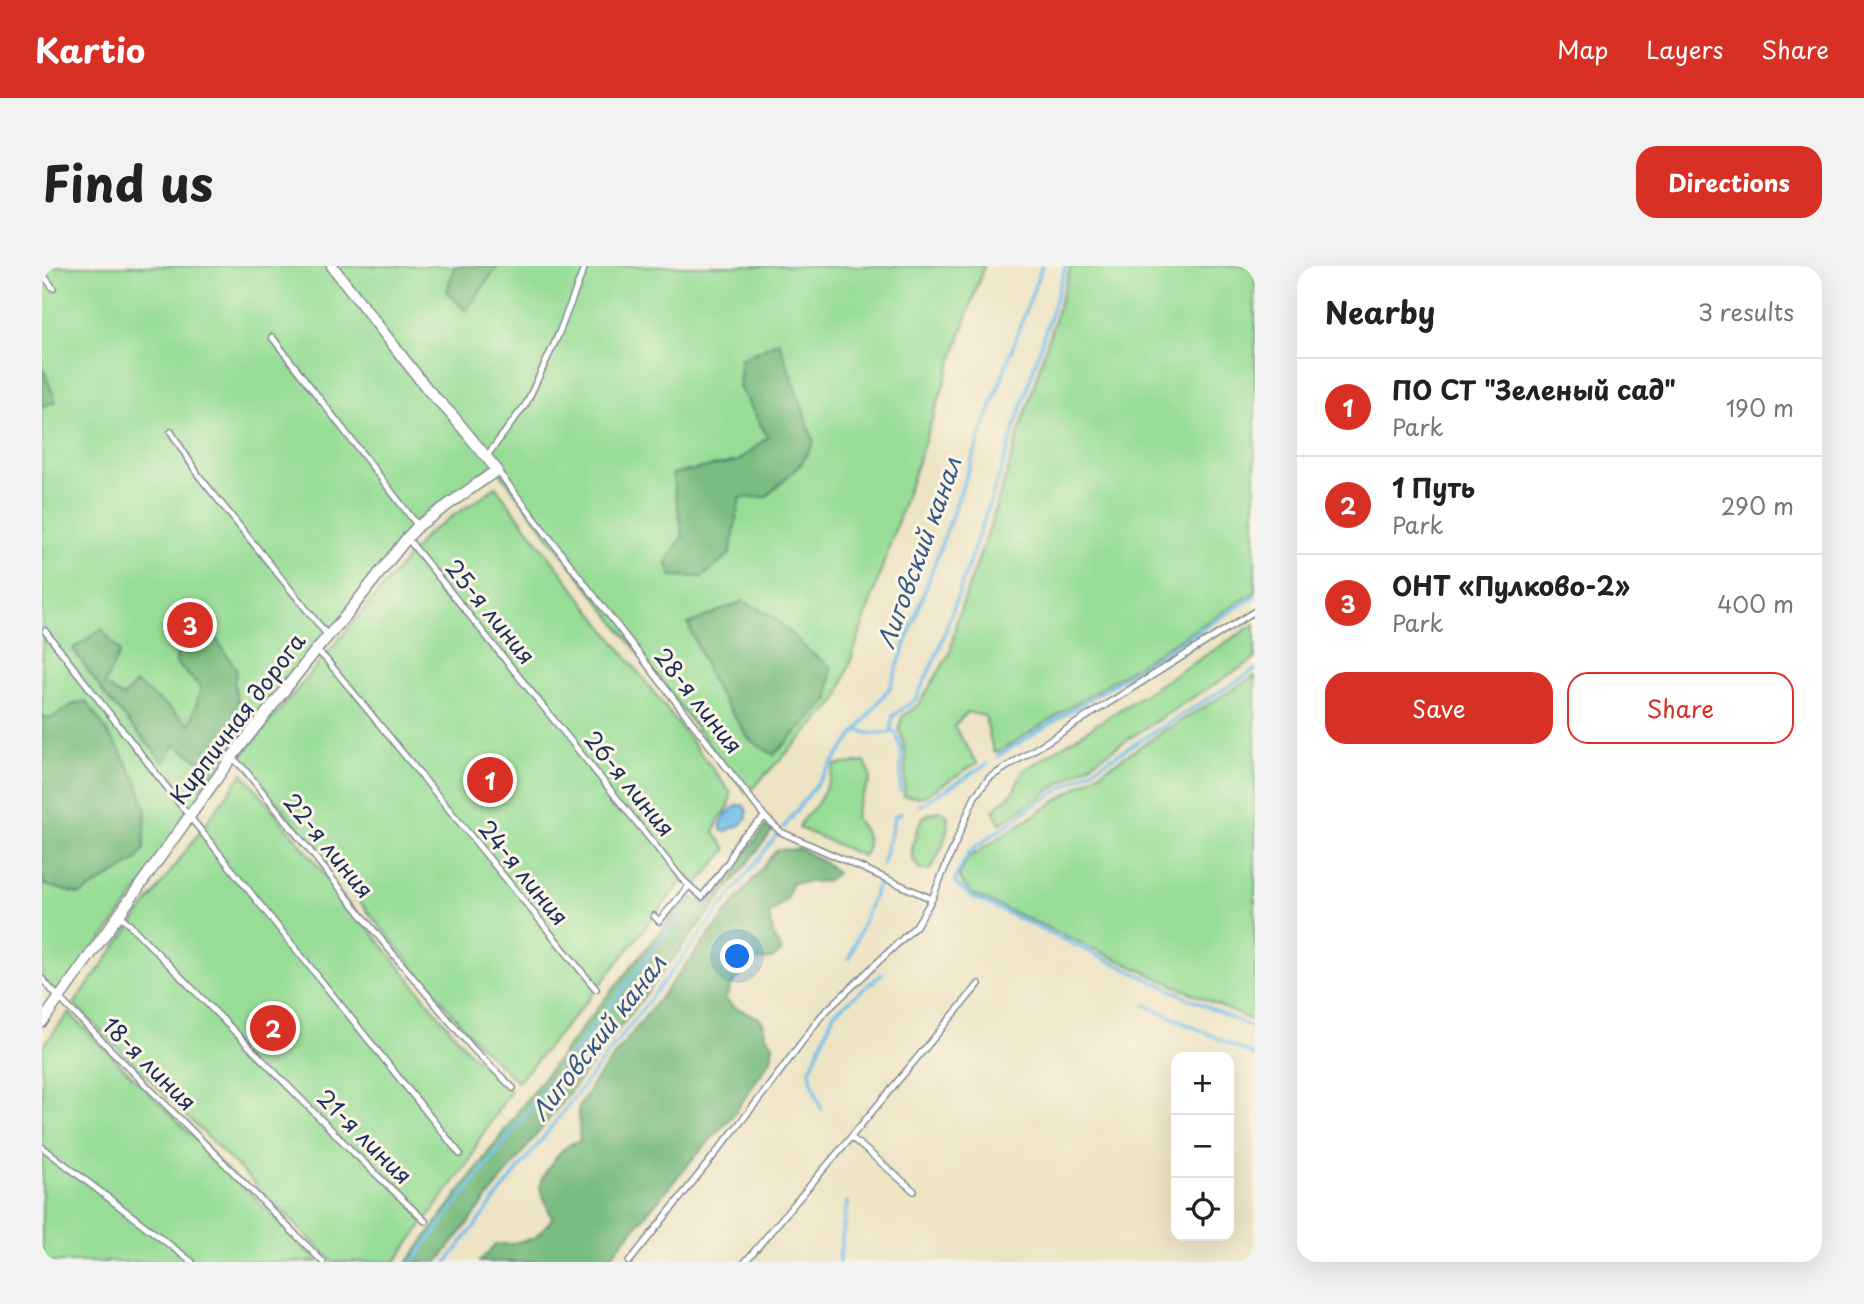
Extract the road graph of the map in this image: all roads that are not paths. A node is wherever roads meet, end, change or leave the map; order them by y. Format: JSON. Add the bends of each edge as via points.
{"nodes":[{"id":1,"x":332,"y":266,"type":"edge"},
{"id":2,"x":585,"y":266,"type":"edge"},
{"id":3,"x":42,"y":274,"type":"edge"},
{"id":4,"x":53,"y":288,"type":"dead end"},
{"id":5,"x":272,"y":337,"type":"dead end"},
{"id":6,"x":171,"y":432,"type":"dead end"},
{"id":7,"x":486,"y":457,"type":"junction"},
{"id":8,"x":497,"y":470,"type":"junction"},
{"id":9,"x":418,"y":526,"type":"junction"},
{"id":10,"x":407,"y":538,"type":"junction"},
{"id":11,"x":1255,"y":611,"type":"edge"},
{"id":12,"x":45,"y":631,"type":"dead end"},
{"id":13,"x":328,"y":636,"type":"junction"},
{"id":14,"x":316,"y":650,"type":"junction"},
{"id":15,"x":546,"y":710,"type":"joint"},
{"id":16,"x":232,"y":757,"type":"junction"},
{"id":17,"x":190,"y":817,"type":"junction"},
{"id":18,"x":765,"y":817,"type":"junction"},
{"id":19,"x":689,"y":886,"type":"junction"},
{"id":20,"x":932,"y":899,"type":"junction"},
{"id":21,"x":119,"y":914,"type":"junction"},
{"id":22,"x":654,"y":916,"type":"dead end"},
{"id":23,"x":42,"y":979,"type":"edge"},
{"id":24,"x":979,"y":984,"type":"dead end"},
{"id":25,"x":596,"y":989,"type":"dead end"},
{"id":26,"x":58,"y":999,"type":"junction"},
{"id":27,"x":42,"y":1022,"type":"edge"},
{"id":28,"x":513,"y":1088,"type":"dead end"},
{"id":29,"x":851,"y":1138,"type":"junction"},
{"id":30,"x":42,"y":1147,"type":"edge"},
{"id":31,"x":460,"y":1154,"type":"dead end"},
{"id":32,"x":914,"y":1191,"type":"dead end"},
{"id":33,"x":425,"y":1221,"type":"dead end"},
{"id":34,"x":192,"y":1262,"type":"edge"},
{"id":35,"x":323,"y":1262,"type":"edge"},
{"id":36,"x":629,"y":1262,"type":"edge"},
{"id":37,"x":745,"y":1262,"type":"edge"}],
"edges":[{"from":1,"to":7,"type":"street"},
{"from":2,"to":7,"type":"lane","via":[[526,404]]},
{"from":3,"to":4,"type":"lane"},
{"from":5,"to":9,"type":"lane"},
{"from":6,"to":13,"type":"lane","via":[[199,476]]},
{"from":7,"to":8,"type":"street"},
{"from":8,"to":9,"type":"street","name":"Кирпичная дорога"},
{"from":8,"to":18,"type":"lane","name":"28-я линия"},
{"from":9,"to":10,"type":"street","name":"Кирпичная дорога"},
{"from":10,"to":13,"type":"street","name":"Кирпичная дорога"},
{"from":10,"to":15,"type":"lane","name":"25-я линия"},
{"from":11,"to":20,"type":"lane","via":[[989,778],[975,796]]},
{"from":12,"to":17,"type":"lane"},
{"from":13,"to":14,"type":"street","name":"Кирпичная дорога"},
{"from":14,"to":16,"type":"street","name":"Кирпичная дорога"},
{"from":14,"to":25,"type":"lane","name":"24-я линия"},
{"from":15,"to":19,"type":"lane","name":"26-я линия"},
{"from":16,"to":17,"type":"street","name":"Кирпичная дорога"},
{"from":16,"to":28,"type":"lane","name":"22-я линия","via":[[472,1049]]},
{"from":17,"to":21,"type":"street","name":"Кирпичная дорога"},
{"from":17,"to":31,"type":"lane"},
{"from":18,"to":19,"type":"lane","via":[[743,836],[702,897]]},
{"from":18,"to":20,"type":"lane","name":"28-я линия","via":[[781,832]]},
{"from":19,"to":22,"type":"lane","via":[[659,921]]},
{"from":20,"to":36,"type":"lane","via":[[916,926],[822,1015]]},
{"from":21,"to":26,"type":"street","name":"Кирпичная дорога"},
{"from":21,"to":33,"type":"lane","name":"21-я линия"},
{"from":23,"to":26,"type":"lane","name":"18-я линия"},
{"from":24,"to":29,"type":"lane"},
{"from":26,"to":27,"type":"street","name":"Кирпичная дорога"},
{"from":26,"to":35,"type":"lane","name":"18-я линия"},
{"from":29,"to":32,"type":"lane"},
{"from":29,"to":37,"type":"lane"},
{"from":30,"to":34,"type":"lane"}]}
